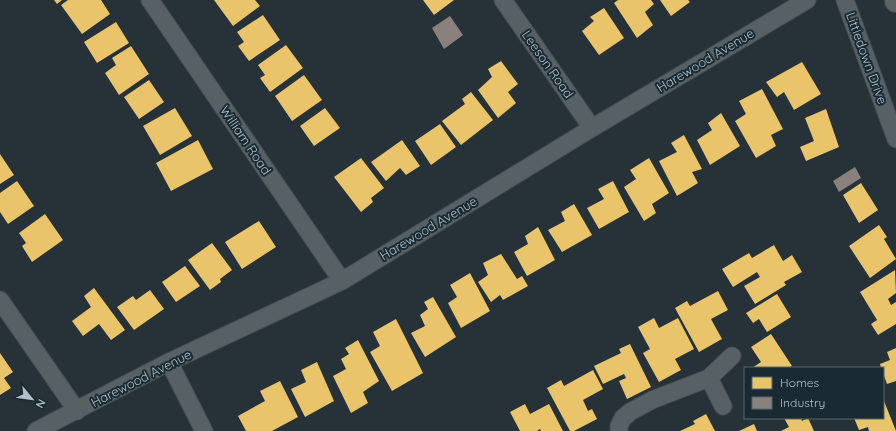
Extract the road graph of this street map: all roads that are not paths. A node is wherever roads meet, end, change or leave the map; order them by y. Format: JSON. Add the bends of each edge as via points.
{"nodes":[{"id":1,"x":150,"y":0,"type":"edge"},
{"id":2,"x":503,"y":0,"type":"edge"},
{"id":3,"x":807,"y":0,"type":"edge"},
{"id":4,"x":846,"y":0,"type":"edge"},
{"id":5,"x":592,"y":128,"type":"junction"},
{"id":6,"x":896,"y":139,"type":"edge"},
{"id":7,"x":342,"y":281,"type":"junction"},
{"id":8,"x":0,"y":300,"type":"edge"},
{"id":9,"x":732,"y":356,"type":"dead end"},
{"id":10,"x":169,"y":362,"type":"junction"},
{"id":11,"x":710,"y":378,"type":"junction"},
{"id":12,"x":723,"y":406,"type":"dead end"},
{"id":13,"x":77,"y":411,"type":"junction"},
{"id":14,"x":36,"y":431,"type":"edge"},
{"id":15,"x":204,"y":431,"type":"edge"},
{"id":16,"x":619,"y":431,"type":"edge"}],
"edges":[{"from":1,"to":7,"type":"street","name":"William Road"},
{"from":2,"to":5,"type":"street","name":"Leeson Road"},
{"from":3,"to":5,"type":"street","name":"Harewood Avenue"},
{"from":4,"to":6,"type":"street","name":"Littledown Drive"},
{"from":5,"to":7,"type":"street","name":"Harewood Avenue"},
{"from":7,"to":10,"type":"street","name":"Harewood Avenue"},
{"from":8,"to":13,"type":"street"},
{"from":9,"to":11,"type":"street"},
{"from":10,"to":13,"type":"street","name":"Harewood Avenue"},
{"from":10,"to":15,"type":"street"},
{"from":11,"to":12,"type":"street"},
{"from":11,"to":16,"type":"street","via":[[652,400],[630,412],[623,418]]},
{"from":13,"to":14,"type":"street","name":"Harewood Avenue"}]}
